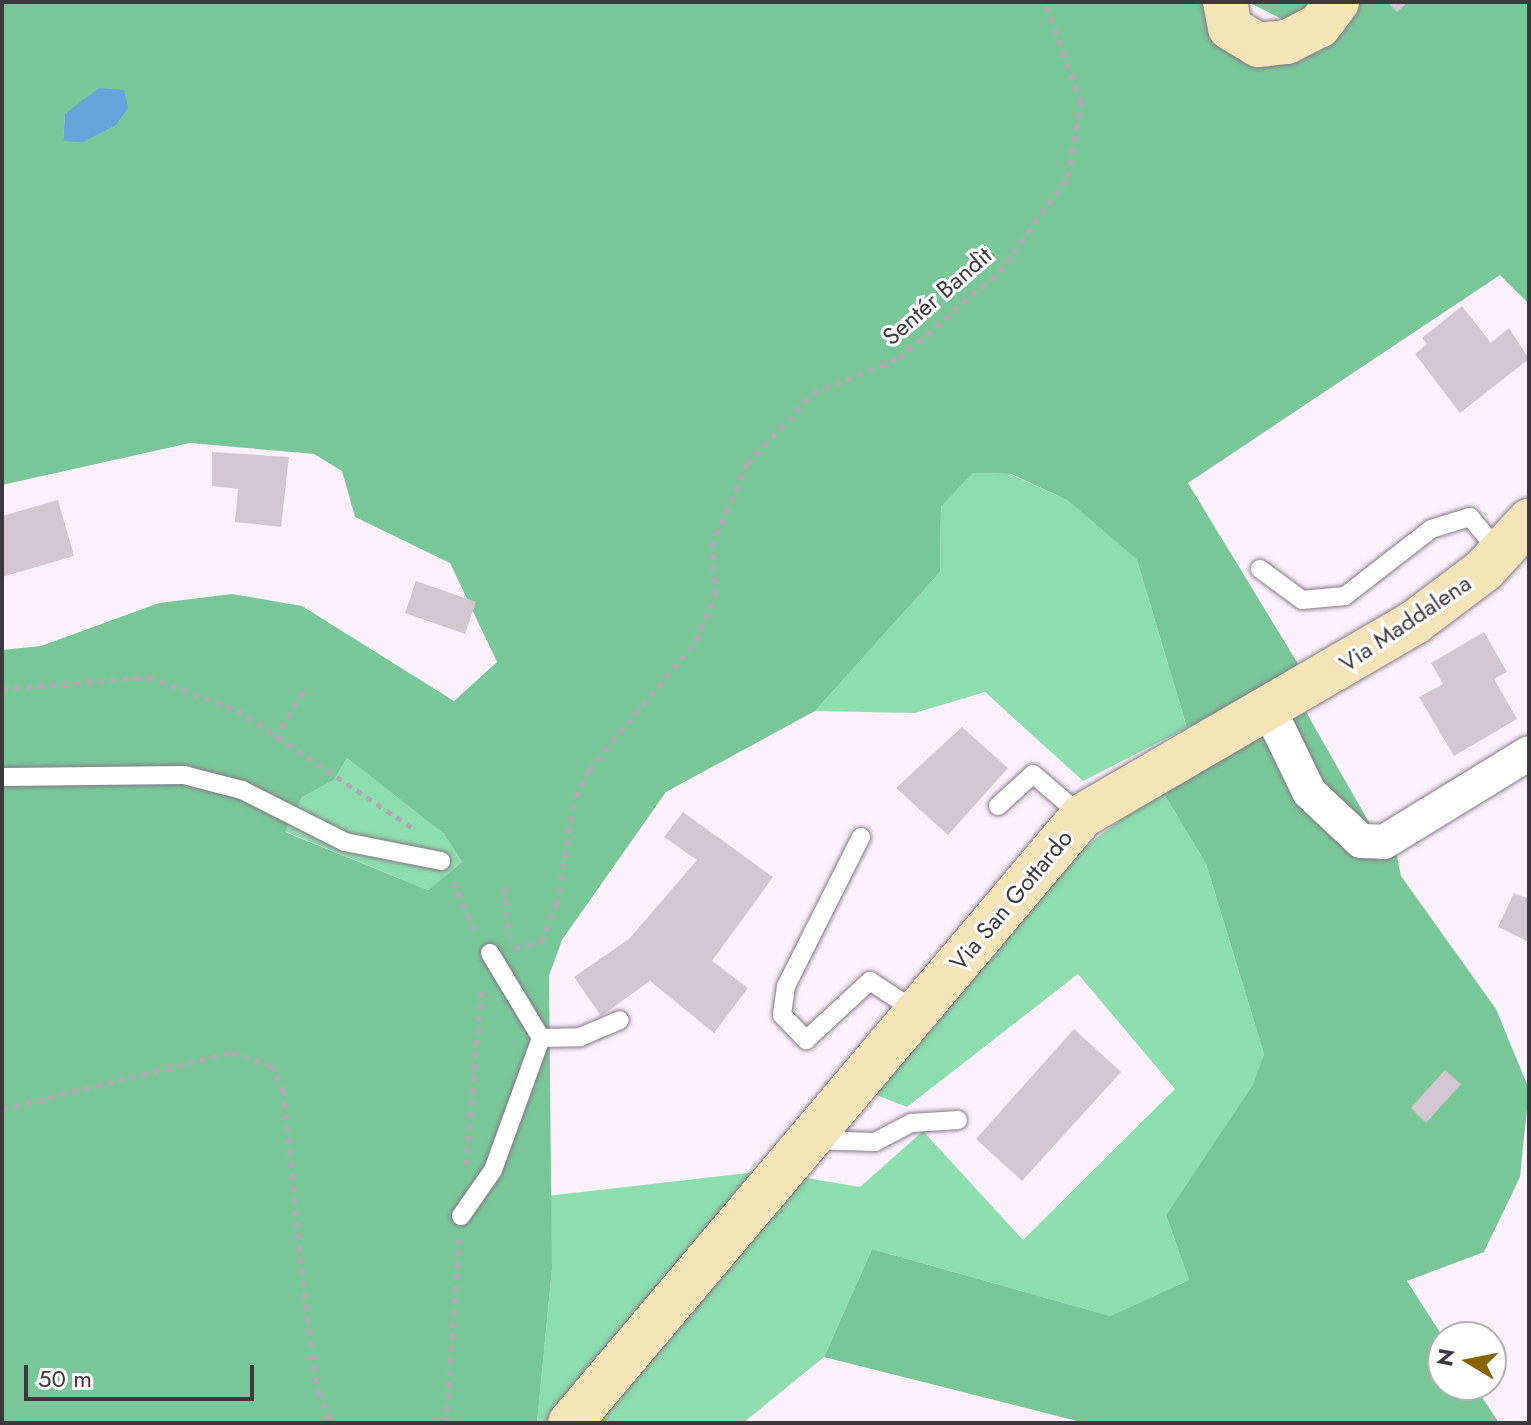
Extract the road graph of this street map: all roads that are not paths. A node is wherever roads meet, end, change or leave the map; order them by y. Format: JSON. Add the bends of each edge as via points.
{"nodes":[{"id":1,"x":1225,"y":2,"type":"edge"},
{"id":2,"x":1337,"y":2,"type":"edge"},
{"id":3,"x":1529,"y":521,"type":"edge"},
{"id":4,"x":1500,"y":553,"type":"junction"},
{"id":5,"x":1260,"y":569,"type":"dead end"},
{"id":6,"x":1268,"y":707,"type":"junction"},
{"id":7,"x":1529,"y":753,"type":"edge"},
{"id":8,"x":2,"y":777,"type":"edge"},
{"id":9,"x":998,"y":806,"type":"dead end"},
{"id":10,"x":1082,"y":816,"type":"junction"},
{"id":11,"x":861,"y":837,"type":"dead end"},
{"id":12,"x":441,"y":861,"type":"road end"},
{"id":13,"x":484,"y":954,"type":"road end"},
{"id":14,"x":917,"y":1012,"type":"junction"},
{"id":15,"x":620,"y":1020,"type":"dead end"},
{"id":16,"x":541,"y":1038,"type":"junction"},
{"id":17,"x":958,"y":1120,"type":"dead end"},
{"id":18,"x":808,"y":1140,"type":"junction"},
{"id":19,"x":461,"y":1216,"type":"road end"},
{"id":20,"x":570,"y":1423,"type":"edge"}],
"edges":[{"from":1,"to":2,"type":"street","via":[[1230,28],[1258,45],[1287,42],[1319,26]]},
{"from":3,"to":4,"type":"street","name":"Via Maddalena"},
{"from":4,"to":5,"type":"lane","via":[[1470,517],[1431,529],[1345,596],[1302,600]]},
{"from":4,"to":6,"type":"street","name":"Via Maddalena","via":[[1415,622]]},
{"from":6,"to":7,"type":"street","via":[[1309,792],[1361,841],[1384,842]]},
{"from":6,"to":10,"type":"street","name":"Via San Gottardo"},
{"from":8,"to":12,"type":"lane","via":[[184,775],[242,790],[345,842]]},
{"from":9,"to":10,"type":"lane","via":[[1033,774]]},
{"from":10,"to":14,"type":"street","name":"Via San Gottardo"},
{"from":11,"to":14,"type":"lane","via":[[786,986],[782,1015],[806,1040],[870,981]]},
{"from":13,"to":16,"type":"lane"},
{"from":14,"to":18,"type":"street","name":"Via San Gottardo"},
{"from":15,"to":16,"type":"lane","via":[[580,1037]]},
{"from":16,"to":19,"type":"lane","via":[[493,1170]]},
{"from":17,"to":18,"type":"lane","via":[[911,1123],[875,1142]]},
{"from":18,"to":20,"type":"street","name":"Via San Gottardo"}]}
